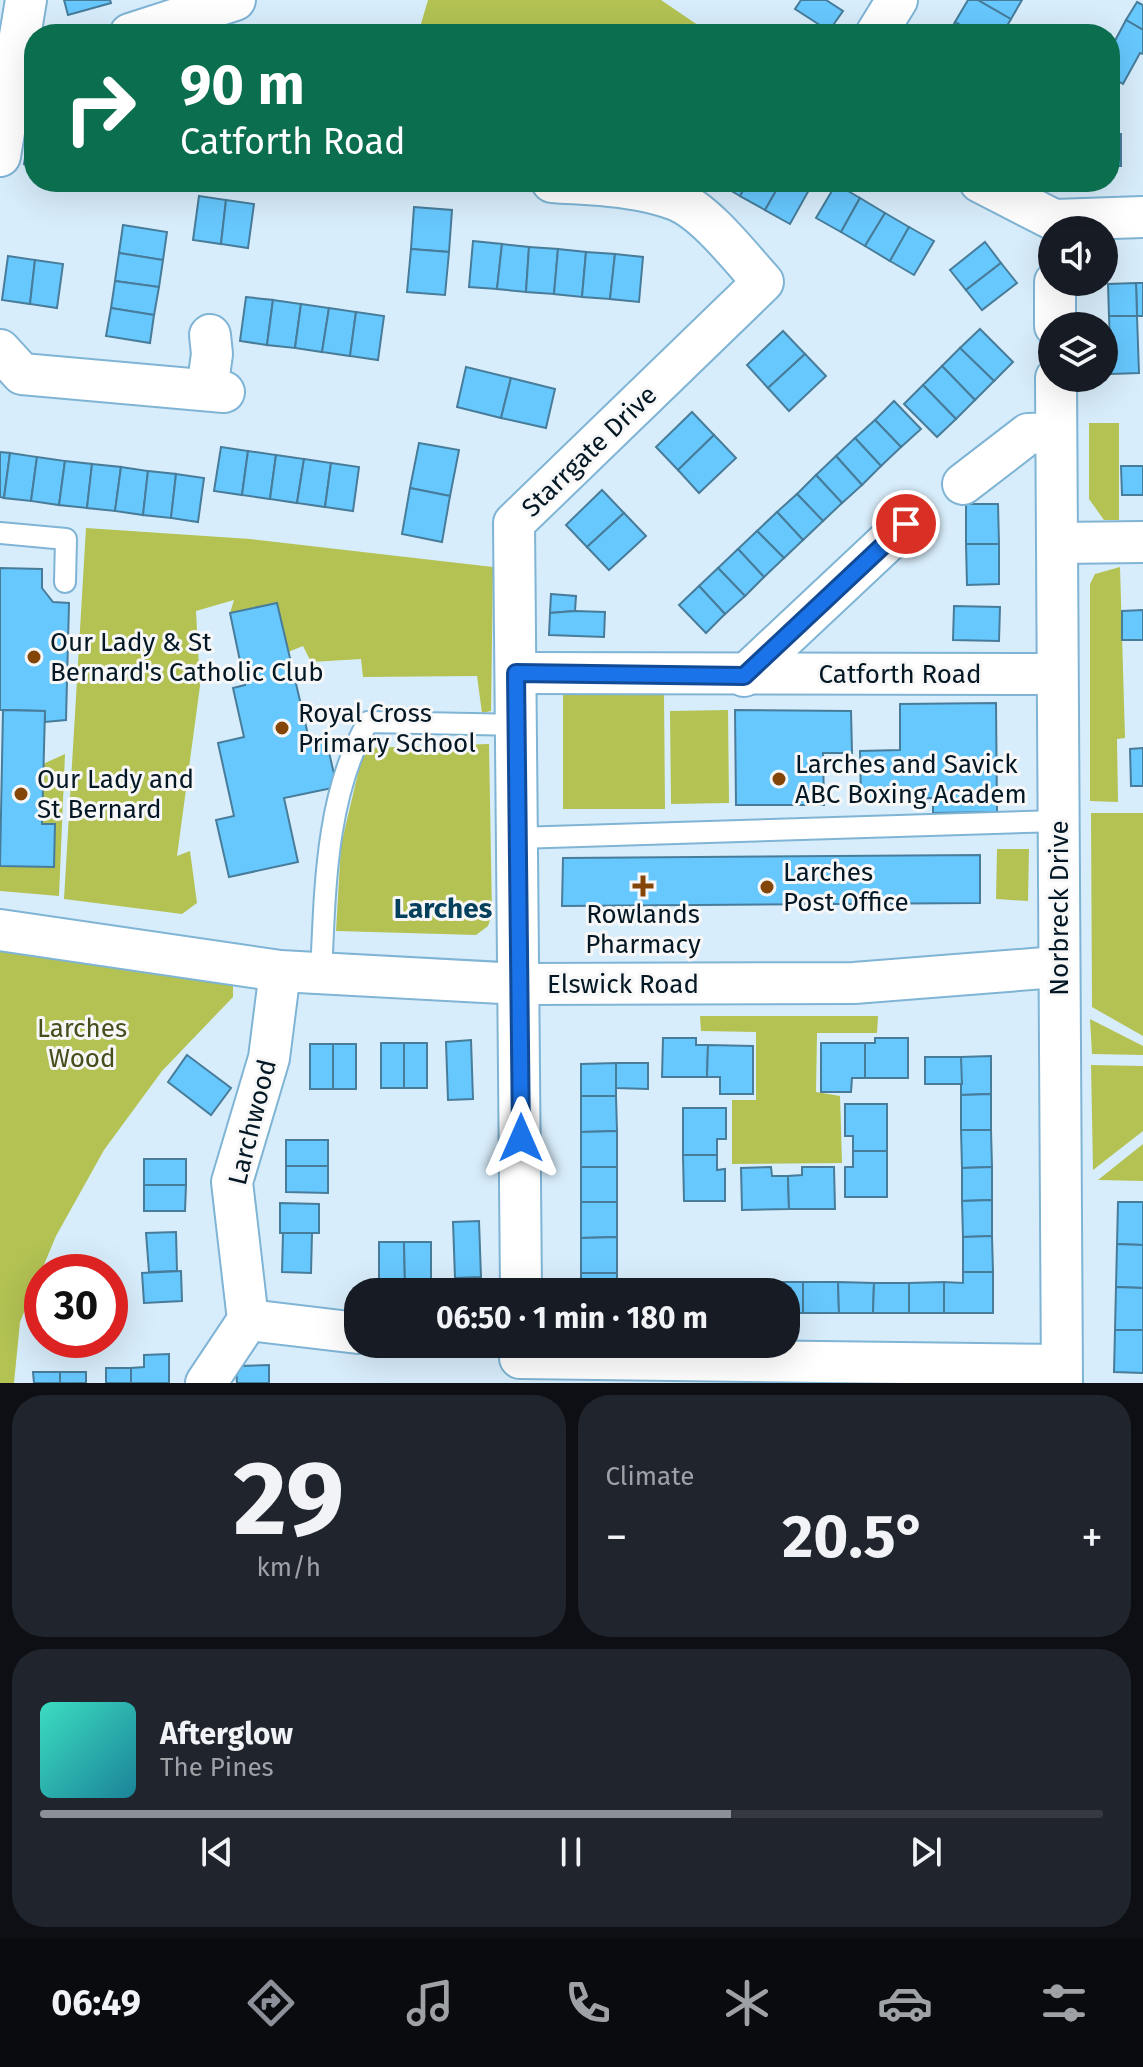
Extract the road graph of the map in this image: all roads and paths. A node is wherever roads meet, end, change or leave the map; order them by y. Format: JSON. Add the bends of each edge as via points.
{"nodes":[{"id":1,"x":26,"y":0,"type":"edge"},
{"id":2,"x":235,"y":0,"type":"edge"},
{"id":3,"x":897,"y":0,"type":"edge"},
{"id":4,"x":25,"y":24,"type":"edge"},
{"id":5,"x":161,"y":24,"type":"edge"},
{"id":6,"x":882,"y":24,"type":"edge"},
{"id":7,"x":24,"y":46,"type":"edge"},
{"id":8,"x":23,"y":69,"type":"edge"},
{"id":9,"x":0,"y":156,"type":"edge"},
{"id":10,"x":643,"y":192,"type":"edge"},
{"id":11,"x":997,"y":192,"type":"edge"},
{"id":12,"x":1039,"y":216,"type":"edge"},
{"id":13,"x":1143,"y":217,"type":"edge"},
{"id":14,"x":1118,"y":219,"type":"edge"},
{"id":15,"x":210,"y":335,"type":"dead end"},
{"id":16,"x":0,"y":350,"type":"edge"},
{"id":17,"x":1056,"y":392,"type":"edge"},
{"id":18,"x":1056,"y":433,"type":"junction"},
{"id":19,"x":963,"y":484,"type":"dead end"},
{"id":20,"x":906,"y":524,"type":"dead end"},
{"id":21,"x":0,"y":533,"type":"edge"},
{"id":22,"x":1143,"y":542,"type":"edge"},
{"id":23,"x":1058,"y":543,"type":"junction"},
{"id":24,"x":65,"y":582,"type":"dead end"},
{"id":25,"x":516,"y":673,"type":"junction"},
{"id":26,"x":1056,"y":674,"type":"junction"},
{"id":27,"x":744,"y":676,"type":"junction"},
{"id":28,"x":517,"y":725,"type":"junction"},
{"id":29,"x":1059,"y":821,"type":"junction"},
{"id":30,"x":517,"y":838,"type":"junction"},
{"id":31,"x":0,"y":930,"type":"edge"},
{"id":32,"x":1057,"y":967,"type":"junction"},
{"id":33,"x":280,"y":971,"type":"junction"},
{"id":34,"x":321,"y":975,"type":"junction"},
{"id":35,"x":521,"y":984,"type":"junction"},
{"id":36,"x":521,"y":1278,"type":"edge"},
{"id":37,"x":248,"y":1320,"type":"junction"},
{"id":38,"x":344,"y":1331,"type":"edge"},
{"id":39,"x":520,"y":1362,"type":"edge"},
{"id":40,"x":1062,"y":1374,"type":"edge"},
{"id":41,"x":206,"y":1383,"type":"edge"}],
"edges":[{"from":1,"to":4,"type":"street"},
{"from":2,"to":5,"type":"street"},
{"from":3,"to":6,"type":"street"},
{"from":7,"to":8,"type":"street"},
{"from":8,"to":9,"type":"street"},
{"from":10,"to":25,"type":"street","name":"Starrgate Drive","via":[[678,201],[716,230],[763,282],[514,523]]},
{"from":11,"to":12,"type":"street"},
{"from":13,"to":14,"type":"street"},
{"from":15,"to":16,"type":"street","via":[[215,391],[22,374]]},
{"from":17,"to":18,"type":"street","name":"Norbreck Drive"},
{"from":18,"to":19,"type":"street","via":[[1028,434]]},
{"from":18,"to":23,"type":"street","name":"Norbreck Drive"},
{"from":20,"to":27,"type":"street","name":"Catforth Road"},
{"from":21,"to":24,"type":"lane","via":[[66,539]]},
{"from":22,"to":23,"type":"street"},
{"from":23,"to":26,"type":"street","name":"Norbreck Drive"},
{"from":25,"to":27,"type":"street","name":"Catforth Road"},
{"from":25,"to":28,"type":"street","name":"Starrgate Drive"},
{"from":26,"to":27,"type":"street","name":"Catforth Road"},
{"from":26,"to":29,"type":"street","name":"Norbreck Drive"},
{"from":28,"to":30,"type":"street","name":"Starrgate Drive"},
{"from":28,"to":34,"type":"lane","via":[[368,722],[355,744],[336,817]]},
{"from":29,"to":30,"type":"lane"},
{"from":29,"to":32,"type":"street","name":"Norbreck Drive"},
{"from":30,"to":35,"type":"street","name":"Starrgate Drive"},
{"from":31,"to":33,"type":"street","name":"Elswick Road"},
{"from":32,"to":35,"type":"street","name":"Elswick Road","via":[[854,983]]},
{"from":32,"to":40,"type":"street","name":"Norbreck Drive"},
{"from":33,"to":34,"type":"street","name":"Elswick Road"},
{"from":33,"to":37,"type":"street","name":"Larchwood","via":[[269,1058],[232,1182]]},
{"from":34,"to":35,"type":"street","name":"Elswick Road"},
{"from":35,"to":36,"type":"street","name":"Starrgate Drive"},
{"from":37,"to":38,"type":"street"},
{"from":37,"to":41,"type":"street"},
{"from":39,"to":40,"type":"street"}]}
